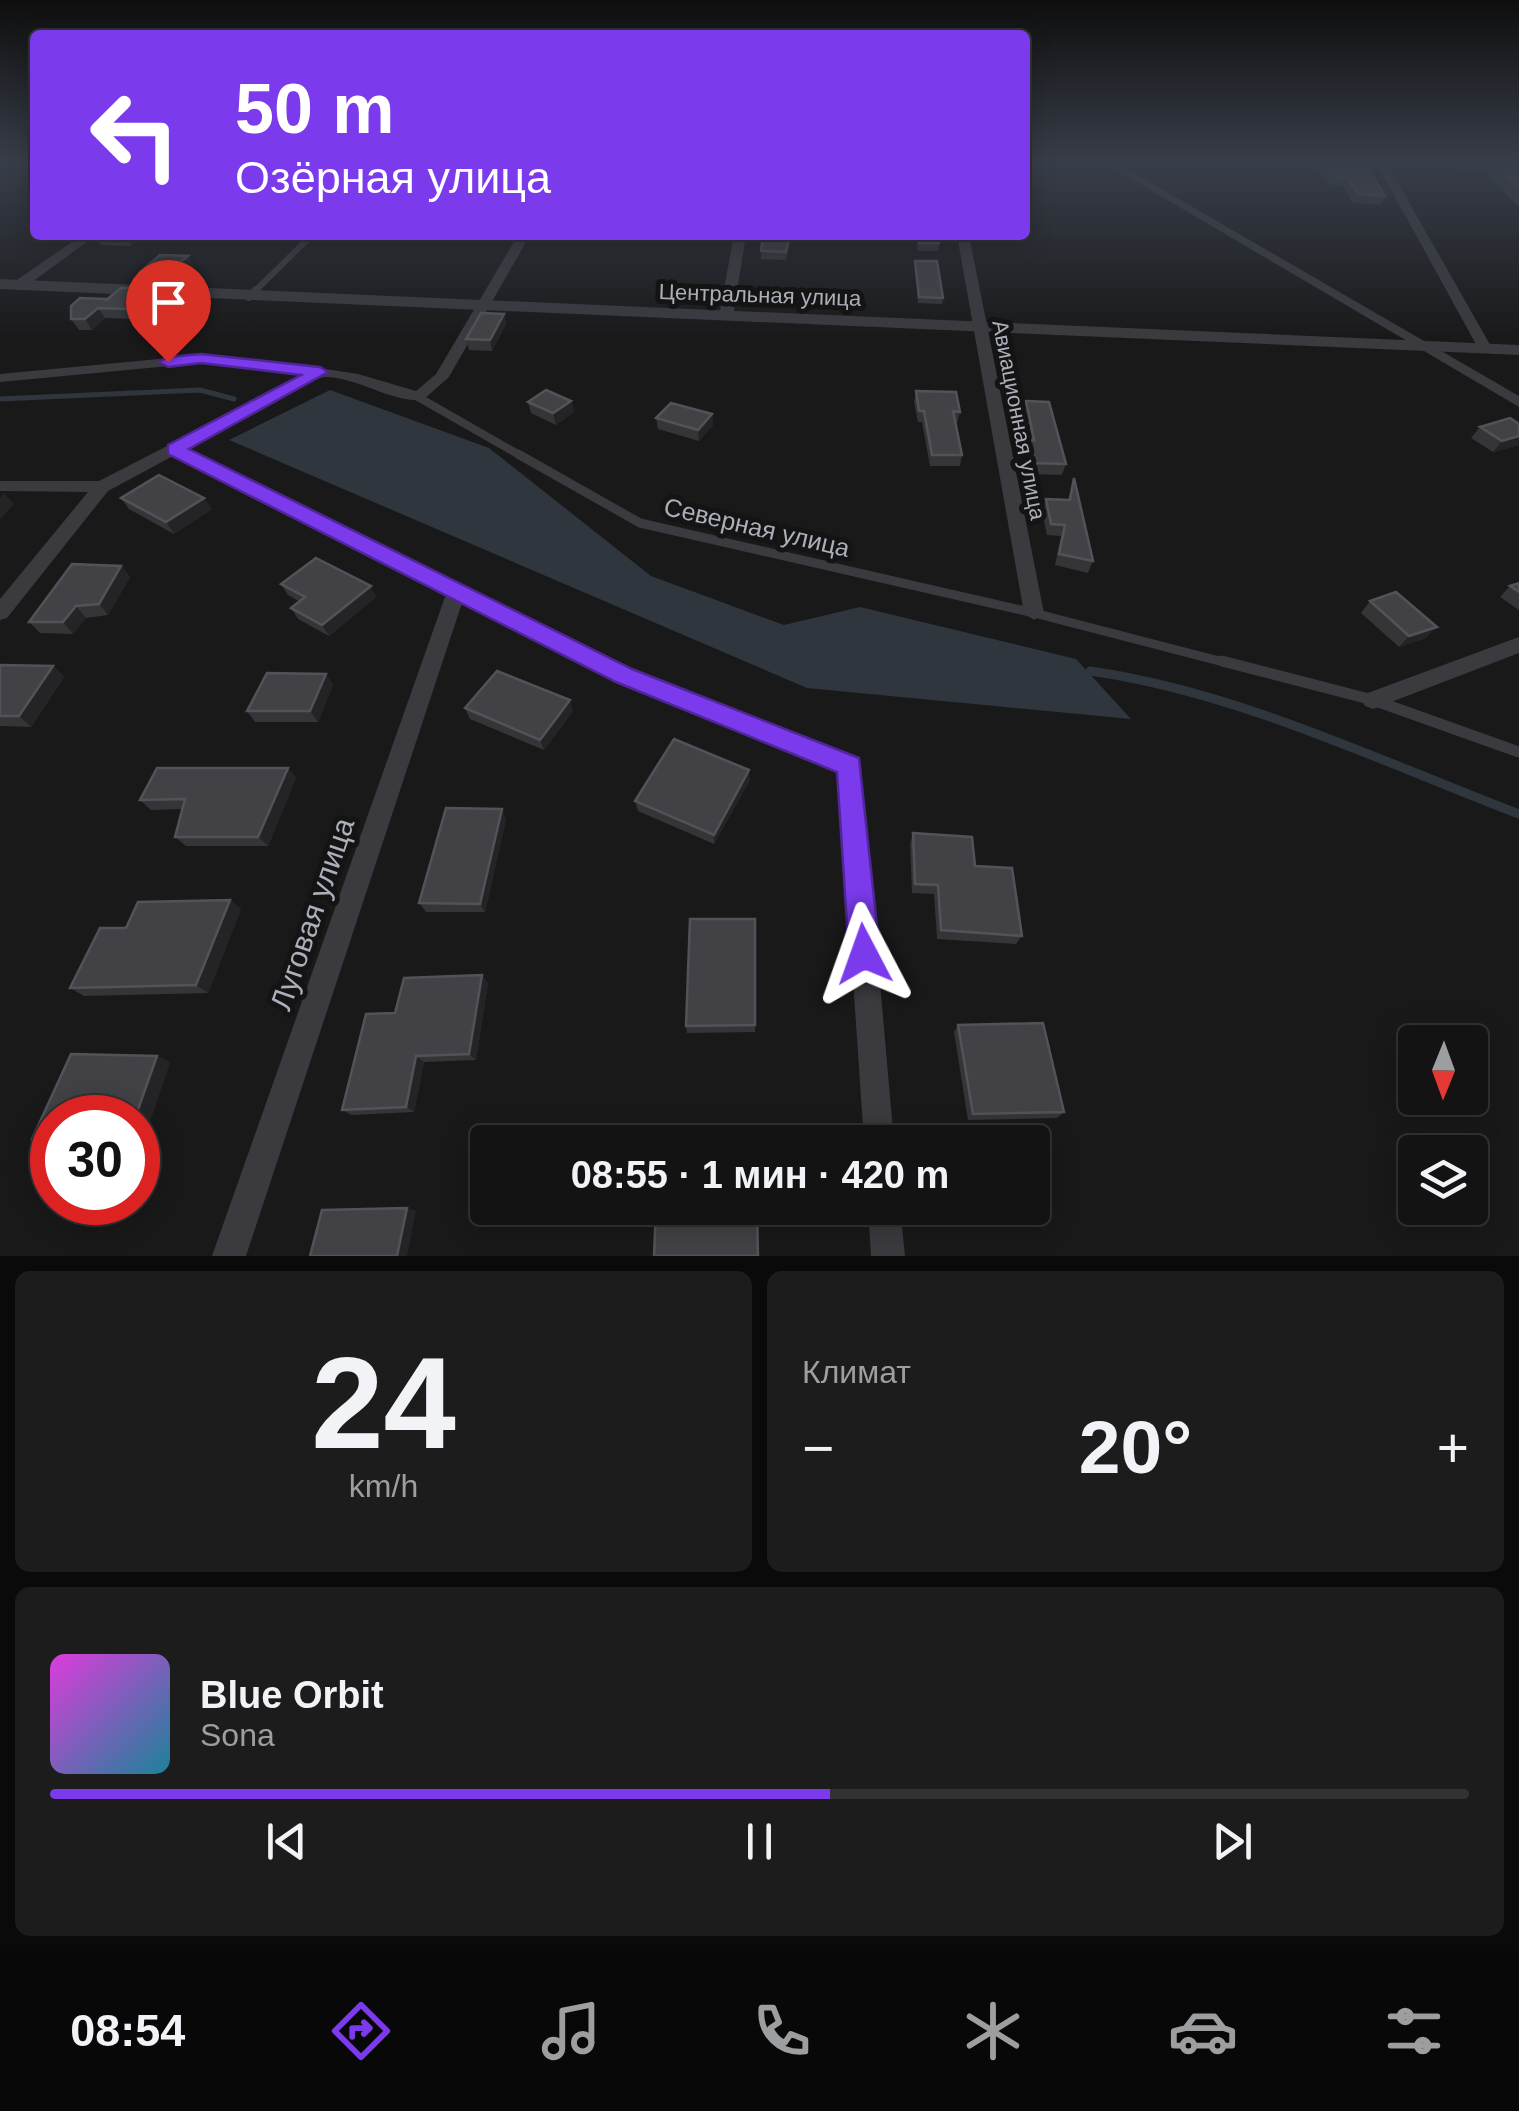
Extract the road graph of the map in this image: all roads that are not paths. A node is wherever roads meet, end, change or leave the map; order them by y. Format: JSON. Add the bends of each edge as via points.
{"nodes":[{"id":1,"x":1209,"y":221,"type":"edge"},
{"id":2,"x":1414,"y":221,"type":"edge"},
{"id":3,"x":83,"y":240,"type":"edge"},
{"id":4,"x":307,"y":240,"type":"edge"},
{"id":5,"x":521,"y":240,"type":"edge"},
{"id":6,"x":739,"y":240,"type":"edge"},
{"id":7,"x":964,"y":240,"type":"edge"},
{"id":8,"x":0,"y":284,"type":"edge"},
{"id":9,"x":19,"y":285,"type":"junction"},
{"id":10,"x":249,"y":298,"type":"junction"},
{"id":11,"x":480,"y":306,"type":"junction"},
{"id":12,"x":726,"y":316,"type":"junction"},
{"id":13,"x":977,"y":326,"type":"junction"},
{"id":14,"x":1424,"y":345,"type":"junction"},
{"id":15,"x":1485,"y":348,"type":"junction"},
{"id":16,"x":1519,"y":350,"type":"edge"},
{"id":17,"x":320,"y":372,"type":"junction"},
{"id":18,"x":0,"y":378,"type":"edge"},
{"id":19,"x":418,"y":396,"type":"junction"},
{"id":20,"x":1519,"y":402,"type":"edge"},
{"id":21,"x":175,"y":450,"type":"junction"},
{"id":22,"x":0,"y":486,"type":"edge"},
{"id":23,"x":102,"y":487,"type":"junction"},
{"id":24,"x":456,"y":593,"type":"junction"},
{"id":25,"x":0,"y":612,"type":"edge"},
{"id":26,"x":1034,"y":613,"type":"junction"},
{"id":27,"x":1519,"y":645,"type":"edge"},
{"id":28,"x":1373,"y":700,"type":"junction"},
{"id":29,"x":1519,"y":752,"type":"edge"},
{"id":30,"x":878,"y":1125,"type":"edge"},
{"id":31,"x":885,"y":1225,"type":"edge"},
{"id":32,"x":229,"y":1256,"type":"edge"},
{"id":33,"x":888,"y":1256,"type":"edge"}],
"edges":[{"from":1,"to":14,"type":"street"},
{"from":2,"to":15,"type":"street"},
{"from":3,"to":9,"type":"street"},
{"from":4,"to":10,"type":"lane"},
{"from":5,"to":11,"type":"street"},
{"from":6,"to":12,"type":"street"},
{"from":7,"to":13,"type":"street","name":"Авиационная улица"},
{"from":8,"to":9,"type":"street","name":"Центральная улица"},
{"from":9,"to":10,"type":"street","name":"Центральная улица"},
{"from":10,"to":11,"type":"street","name":"Центральная улица"},
{"from":11,"to":12,"type":"street","name":"Центральная улица"},
{"from":11,"to":19,"type":"street","via":[[442,376]]},
{"from":12,"to":13,"type":"street","name":"Центральная улица"},
{"from":13,"to":14,"type":"street","name":"Центральная улица"},
{"from":13,"to":26,"type":"street","name":"Авиационная улица"},
{"from":14,"to":15,"type":"street","name":"Центральная улица"},
{"from":14,"to":20,"type":"street"},
{"from":15,"to":16,"type":"street","name":"Центральная улица"},
{"from":17,"to":18,"type":"lane","name":"Северная улица","via":[[201,358]]},
{"from":17,"to":19,"type":"street","name":"Северная улица"},
{"from":17,"to":21,"type":"street"},
{"from":19,"to":26,"type":"lane","name":"Северная улица","via":[[640,522]]},
{"from":21,"to":23,"type":"street"},
{"from":21,"to":24,"type":"street"},
{"from":22,"to":23,"type":"street"},
{"from":23,"to":25,"type":"street"},
{"from":24,"to":30,"type":"street","via":[[624,676],[850,766]]},
{"from":24,"to":32,"type":"street","name":"Луговая улица"},
{"from":26,"to":28,"type":"lane","name":"Северная улица"},
{"from":27,"to":28,"type":"street"},
{"from":28,"to":29,"type":"lane","name":"Северная улица"},
{"from":31,"to":33,"type":"street"}]}
